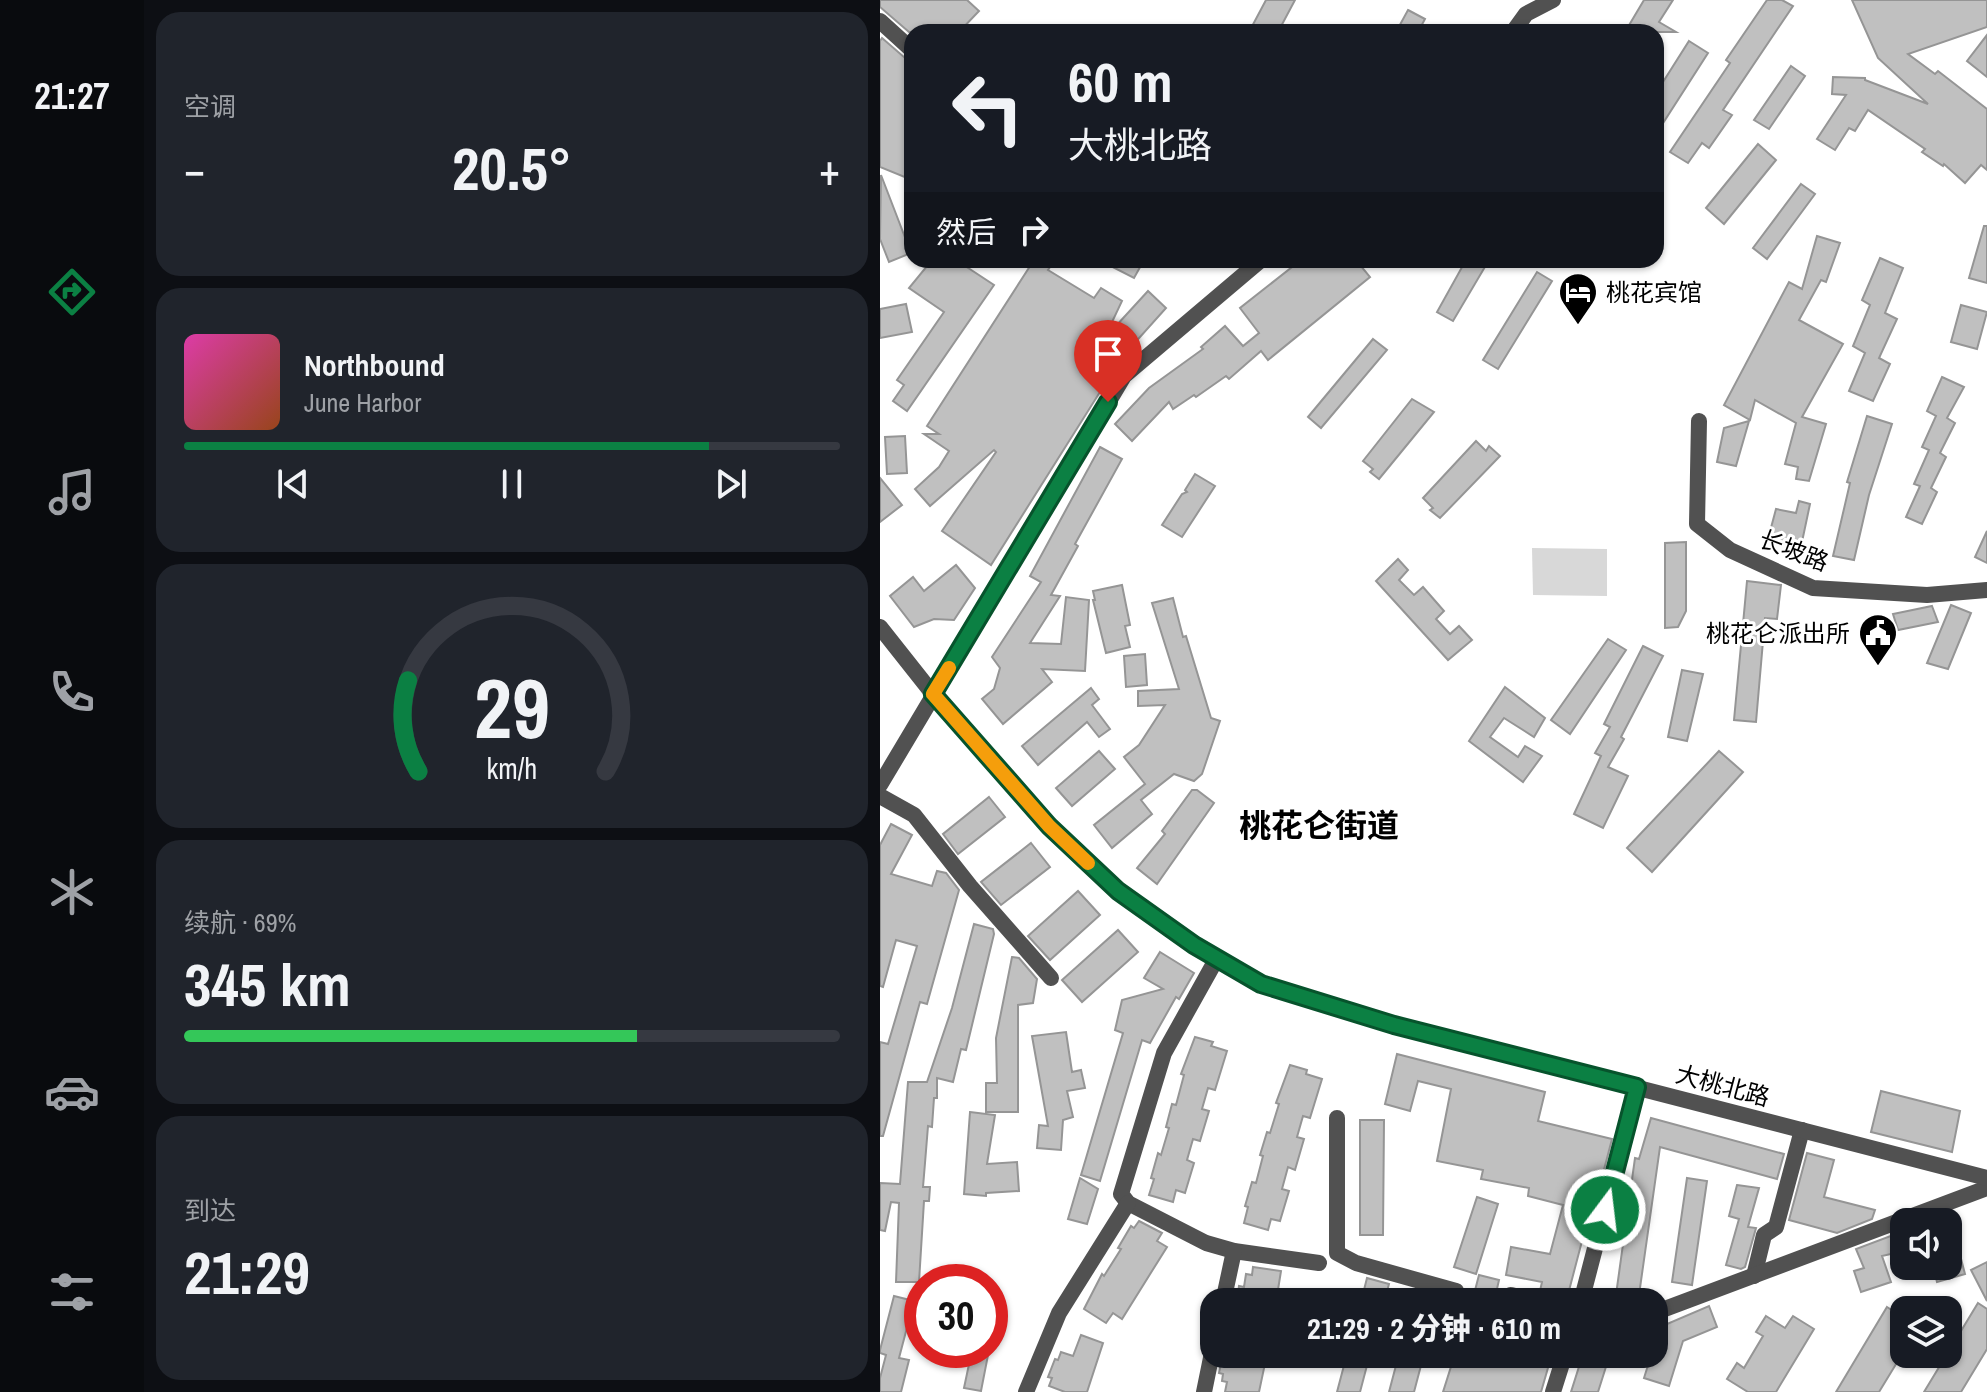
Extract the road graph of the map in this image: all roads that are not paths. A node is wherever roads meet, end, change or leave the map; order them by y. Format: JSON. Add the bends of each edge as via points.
{"nodes":[{"id":1,"x":1553,"y":0,"type":"edge"},
{"id":2,"x":880,"y":21,"type":"edge"},
{"id":3,"x":1519,"y":24,"type":"edge"},
{"id":4,"x":904,"y":43,"type":"edge"},
{"id":5,"x":1252,"y":268,"type":"edge"},
{"id":6,"x":1699,"y":421,"type":"dead end"},
{"id":7,"x":1987,"y":590,"type":"edge"},
{"id":8,"x":880,"y":627,"type":"edge"},
{"id":9,"x":933,"y":694,"type":"junction"},
{"id":10,"x":880,"y":785,"type":"edge"},
{"id":11,"x":880,"y":796,"type":"edge"},
{"id":12,"x":1217,"y":958,"type":"junction"},
{"id":13,"x":1051,"y":978,"type":"dead end"},
{"id":14,"x":1637,"y":1087,"type":"junction"},
{"id":15,"x":1337,"y":1118,"type":"dead end"},
{"id":16,"x":1802,"y":1130,"type":"junction"},
{"id":17,"x":1987,"y":1178,"type":"edge"},
{"id":18,"x":1987,"y":1188,"type":"edge"},
{"id":19,"x":1128,"y":1203,"type":"junction"},
{"id":20,"x":1234,"y":1251,"type":"junction"},
{"id":21,"x":1319,"y":1263,"type":"dead end"},
{"id":22,"x":1754,"y":1276,"type":"junction"},
{"id":23,"x":1226,"y":1288,"type":"edge"},
{"id":24,"x":1445,"y":1288,"type":"edge"},
{"id":25,"x":1585,"y":1288,"type":"edge"},
{"id":26,"x":1668,"y":1308,"type":"edge"},
{"id":27,"x":1209,"y":1368,"type":"edge"},
{"id":28,"x":1561,"y":1368,"type":"edge"},
{"id":29,"x":1026,"y":1392,"type":"edge"},
{"id":30,"x":1204,"y":1392,"type":"edge"},
{"id":31,"x":1553,"y":1392,"type":"edge"}],
"edges":[{"from":1,"to":3,"type":"street","via":[[1526,14]]},
{"from":2,"to":4,"type":"street"},
{"from":5,"to":9,"type":"street","via":[[1124,376]]},
{"from":6,"to":7,"type":"street","name":"长坡路","via":[[1697,524],[1730,550],[1813,588],[1927,595]]},
{"from":8,"to":9,"type":"street","name":"大桃北路"},
{"from":9,"to":10,"type":"street"},
{"from":9,"to":12,"type":"street","name":"大桃北路","via":[[1049,826],[1118,891]]},
{"from":11,"to":13,"type":"street","via":[[914,815]]},
{"from":12,"to":14,"type":"street","name":"大桃北路","via":[[1276,989]]},
{"from":12,"to":19,"type":"street","via":[[1164,1053],[1121,1194]]},
{"from":14,"to":16,"type":"street","name":"大桃北路"},
{"from":14,"to":25,"type":"street"},
{"from":15,"to":24,"type":"street","via":[[1337,1253]]},
{"from":16,"to":17,"type":"street","name":"大桃北路"},
{"from":16,"to":22,"type":"street","via":[[1776,1227],[1764,1235]]},
{"from":18,"to":22,"type":"street"},
{"from":19,"to":20,"type":"street","via":[[1206,1243]]},
{"from":19,"to":29,"type":"street","via":[[1059,1313]]},
{"from":20,"to":21,"type":"street"},
{"from":20,"to":23,"type":"street"},
{"from":22,"to":26,"type":"street"},
{"from":27,"to":30,"type":"street"},
{"from":28,"to":31,"type":"street"}]}
